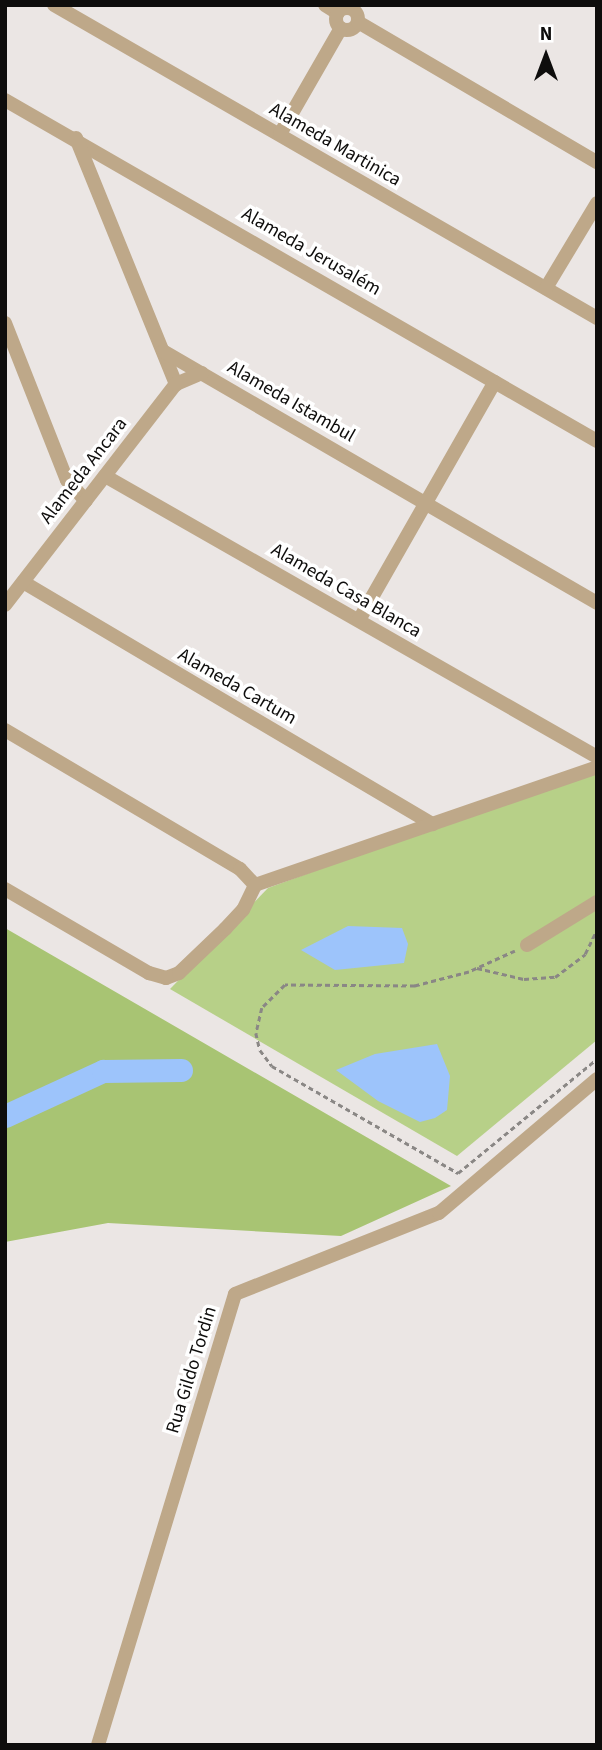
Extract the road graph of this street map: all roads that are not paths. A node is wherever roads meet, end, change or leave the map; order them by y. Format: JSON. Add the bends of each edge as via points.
{"nodes":[{"id":1,"x":54,"y":5,"type":"edge"},
{"id":2,"x":331,"y":9,"type":"edge"},
{"id":3,"x":357,"y":12,"type":"edge"},
{"id":4,"x":341,"y":29,"type":"junction"},
{"id":5,"x":5,"y":100,"type":"edge"},
{"id":6,"x":280,"y":134,"type":"junction"},
{"id":7,"x":76,"y":138,"type":"junction"},
{"id":8,"x":597,"y":162,"type":"edge"},
{"id":9,"x":597,"y":203,"type":"edge"},
{"id":10,"x":546,"y":288,"type":"junction"},
{"id":11,"x":597,"y":318,"type":"edge"},
{"id":12,"x":5,"y":323,"type":"edge"},
{"id":13,"x":163,"y":351,"type":"junction"},
{"id":14,"x":202,"y":373,"type":"junction"},
{"id":15,"x":495,"y":382,"type":"junction"},
{"id":16,"x":176,"y":384,"type":"junction"},
{"id":17,"x":597,"y":441,"type":"edge"},
{"id":18,"x":105,"y":476,"type":"junction"},
{"id":19,"x":86,"y":501,"type":"junction"},
{"id":20,"x":423,"y":502,"type":"junction"},
{"id":21,"x":23,"y":582,"type":"junction"},
{"id":22,"x":597,"y":603,"type":"edge"},
{"id":23,"x":5,"y":605,"type":"edge"},
{"id":24,"x":359,"y":620,"type":"junction"},
{"id":25,"x":5,"y":730,"type":"edge"},
{"id":26,"x":597,"y":757,"type":"edge"},
{"id":27,"x":589,"y":772,"type":"edge"},
{"id":28,"x":433,"y":824,"type":"junction"},
{"id":29,"x":256,"y":885,"type":"junction"},
{"id":30,"x":5,"y":889,"type":"edge"},
{"id":31,"x":597,"y":902,"type":"edge"},
{"id":32,"x":527,"y":945,"type":"road end"},
{"id":33,"x":597,"y":1079,"type":"edge"},
{"id":34,"x":98,"y":1745,"type":"edge"}],
"edges":[{"from":1,"to":6,"type":"street","name":"Alameda Martinica"},
{"from":2,"to":3,"type":"street","via":[[346,7]]},
{"from":2,"to":4,"type":"street"},
{"from":3,"to":4,"type":"street","via":[[353,29]]},
{"from":3,"to":8,"type":"street"},
{"from":4,"to":6,"type":"street"},
{"from":5,"to":7,"type":"street","name":"Alameda Jerusalém"},
{"from":6,"to":10,"type":"street","name":"Alameda Martinica"},
{"from":7,"to":13,"type":"street"},
{"from":7,"to":15,"type":"street","name":"Alameda Jerusalém"},
{"from":9,"to":10,"type":"street"},
{"from":10,"to":11,"type":"street","name":"Alameda Martinica"},
{"from":12,"to":19,"type":"street","via":[[67,480]]},
{"from":13,"to":14,"type":"street","name":"Alameda Istambul"},
{"from":13,"to":16,"type":"street"},
{"from":14,"to":16,"type":"street","name":"Alameda Ancara"},
{"from":14,"to":20,"type":"street","name":"Alameda Istambul"},
{"from":15,"to":17,"type":"street","name":"Alameda Jerusalém"},
{"from":15,"to":20,"type":"street"},
{"from":16,"to":18,"type":"street","name":"Alameda Ancara"},
{"from":18,"to":19,"type":"street","name":"Alameda Ancara"},
{"from":18,"to":24,"type":"street","name":"Alameda Casa Blanca"},
{"from":19,"to":21,"type":"street","name":"Alameda Ancara"},
{"from":20,"to":22,"type":"street","name":"Alameda Istambul"},
{"from":20,"to":24,"type":"street"},
{"from":21,"to":23,"type":"street","name":"Alameda Ancara"},
{"from":21,"to":28,"type":"street","name":"Alameda Cartum"},
{"from":24,"to":26,"type":"street","name":"Alameda Casa Blanca"},
{"from":25,"to":29,"type":"street","via":[[240,869]]},
{"from":27,"to":28,"type":"street"},
{"from":28,"to":29,"type":"street"},
{"from":29,"to":30,"type":"street","via":[[234,920],[188,965],[166,978],[149,973]]},
{"from":31,"to":32,"type":"street"},
{"from":33,"to":34,"type":"street","name":"Rua Gildo Tordin","via":[[439,1213],[235,1294]]}]}
